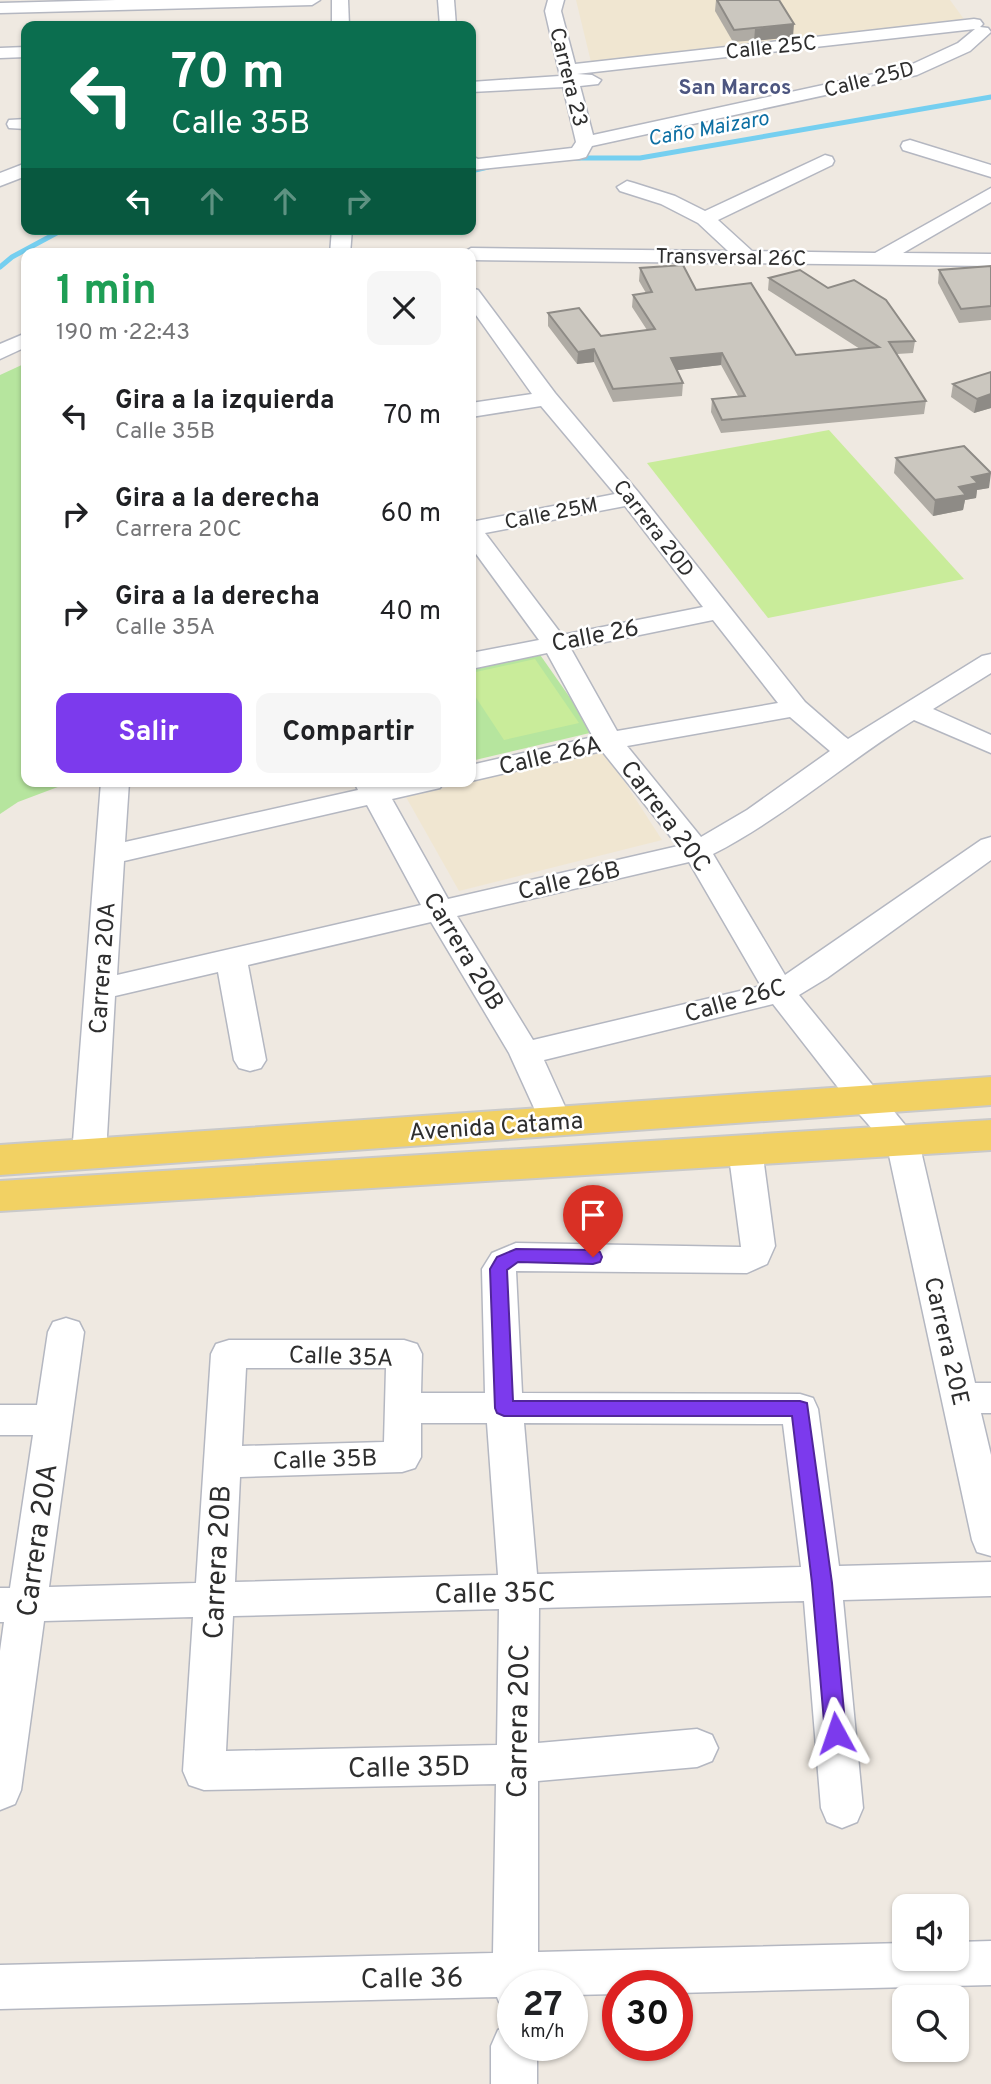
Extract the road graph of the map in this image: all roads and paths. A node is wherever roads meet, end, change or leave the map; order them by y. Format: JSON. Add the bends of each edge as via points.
{"nodes":[{"id":1,"x":312,"y":0,"type":"edge"},
{"id":2,"x":340,"y":0,"type":"edge"},
{"id":3,"x":446,"y":0,"type":"edge"},
{"id":4,"x":556,"y":0,"type":"edge"},
{"id":5,"x":222,"y":6,"type":"edge"},
{"id":6,"x":984,"y":7,"type":"dead end"},
{"id":7,"x":0,"y":8,"type":"edge"},
{"id":8,"x":961,"y":8,"type":"dead end"},
{"id":9,"x":341,"y":21,"type":"edge"},
{"id":10,"x":448,"y":21,"type":"edge"},
{"id":11,"x":982,"y":33,"type":"edge"},
{"id":12,"x":21,"y":52,"type":"edge"},
{"id":13,"x":0,"y":53,"type":"edge"},
{"id":14,"x":735,"y":59,"type":"junction"},
{"id":15,"x":808,"y":60,"type":"dead end"},
{"id":16,"x":569,"y":76,"type":"junction"},
{"id":17,"x":476,"y":86,"type":"edge"},
{"id":18,"x":910,"y":146,"type":"dead end"},
{"id":19,"x":582,"y":148,"type":"junction"},
{"id":20,"x":825,"y":161,"type":"dead end"},
{"id":21,"x":476,"y":164,"type":"edge"},
{"id":22,"x":21,"y":171,"type":"edge"},
{"id":23,"x":991,"y":172,"type":"edge"},
{"id":24,"x":0,"y":180,"type":"edge"},
{"id":25,"x":627,"y":187,"type":"dead end"},
{"id":26,"x":991,"y":194,"type":"edge"},
{"id":27,"x":705,"y":219,"type":"junction"},
{"id":28,"x":476,"y":254,"type":"edge"},
{"id":29,"x":747,"y":257,"type":"junction"},
{"id":30,"x":879,"y":259,"type":"junction"},
{"id":31,"x":991,"y":260,"type":"edge"},
{"id":32,"x":476,"y":307,"type":"edge"},
{"id":33,"x":21,"y":342,"type":"edge"},
{"id":34,"x":0,"y":352,"type":"edge"},
{"id":35,"x":547,"y":398,"type":"junction"},
{"id":36,"x":476,"y":409,"type":"edge"},
{"id":37,"x":631,"y":498,"type":"junction"},
{"id":38,"x":476,"y":529,"type":"edge"},
{"id":39,"x":476,"y":537,"type":"edge"},
{"id":40,"x":719,"y":611,"type":"junction"},
{"id":41,"x":554,"y":642,"type":"junction"},
{"id":42,"x":476,"y":660,"type":"edge"},
{"id":43,"x":991,"y":662,"type":"edge"},
{"id":44,"x":796,"y":708,"type":"junction"},
{"id":45,"x":914,"y":710,"type":"junction"},
{"id":46,"x":609,"y":741,"type":"junction"},
{"id":47,"x":991,"y":745,"type":"edge"},
{"id":48,"x":849,"y":751,"type":"junction"},
{"id":49,"x":476,"y":772,"type":"edge"},
{"id":50,"x":115,"y":787,"type":"edge"},
{"id":51,"x":371,"y":789,"type":"edge"},
{"id":52,"x":697,"y":851,"type":"junction"},
{"id":53,"x":110,"y":855,"type":"junction"},
{"id":54,"x":984,"y":860,"type":"edge"},
{"id":55,"x":439,"y":910,"type":"junction"},
{"id":56,"x":231,"y":958,"type":"junction"},
{"id":57,"x":100,"y":989,"type":"junction"},
{"id":58,"x":780,"y":992,"type":"junction"},
{"id":59,"x":525,"y":1054,"type":"junction"},
{"id":60,"x":250,"y":1060,"type":"dead end"},
{"id":61,"x":991,"y":1091,"type":"edge"},
{"id":62,"x":865,"y":1100,"type":"junction"},
{"id":63,"x":556,"y":1122,"type":"junction"},
{"id":64,"x":991,"y":1135,"type":"edge"},
{"id":65,"x":903,"y":1142,"type":"junction"},
{"id":66,"x":745,"y":1149,"type":"junction"},
{"id":67,"x":89,"y":1154,"type":"junction"},
{"id":68,"x":0,"y":1160,"type":"edge"},
{"id":69,"x":0,"y":1196,"type":"edge"},
{"id":70,"x":66,"y":1332,"type":"dead end"},
{"id":71,"x":229,"y":1354,"type":"joint"},
{"id":72,"x":976,"y":1398,"type":"edge"},
{"id":73,"x":402,"y":1408,"type":"junction"},
{"id":74,"x":504,"y":1408,"type":"junction"},
{"id":75,"x":0,"y":1420,"type":"edge"},
{"id":76,"x":53,"y":1420,"type":"junction"},
{"id":77,"x":222,"y":1462,"type":"junction"},
{"id":78,"x":991,"y":1540,"type":"edge"},
{"id":79,"x":991,"y":1579,"type":"edge"},
{"id":80,"x":822,"y":1583,"type":"junction"},
{"id":81,"x":519,"y":1591,"type":"junction"},
{"id":82,"x":215,"y":1599,"type":"junction"},
{"id":83,"x":13,"y":1605,"type":"edge"},
{"id":84,"x":697,"y":1748,"type":"dead end"},
{"id":85,"x":516,"y":1764,"type":"junction"},
{"id":86,"x":204,"y":1771,"type":"joint"},
{"id":87,"x":0,"y":1785,"type":"edge"},
{"id":88,"x":0,"y":1790,"type":"edge"},
{"id":89,"x":842,"y":1808,"type":"dead end"},
{"id":90,"x":991,"y":1962,"type":"edge"},
{"id":91,"x":515,"y":1970,"type":"edge"},
{"id":92,"x":588,"y":1977,"type":"edge"},
{"id":93,"x":497,"y":1980,"type":"edge"},
{"id":94,"x":0,"y":1987,"type":"edge"},
{"id":95,"x":514,"y":2061,"type":"edge"},
{"id":96,"x":514,"y":2084,"type":"edge"}],
"edges":[{"from":1,"to":5,"type":"street"},
{"from":2,"to":9,"type":"street"},
{"from":3,"to":10,"type":"street"},
{"from":4,"to":16,"type":"street","name":"Carrera 23","via":[[552,11]]},
{"from":5,"to":7,"type":"street"},
{"from":6,"to":11,"type":"street"},
{"from":8,"to":11,"type":"street"},
{"from":11,"to":14,"type":"street","name":"Calle 25C"},
{"from":11,"to":19,"type":"street","name":"Calle 25D","via":[[964,47],[911,71]]},
{"from":12,"to":13,"type":"street"},
{"from":14,"to":15,"type":"street","name":"Calle 25C"},
{"from":14,"to":16,"type":"street","name":"Calle 25C"},
{"from":16,"to":17,"type":"street","name":"Calle 25C"},
{"from":16,"to":19,"type":"street","name":"Carrera 23"},
{"from":18,"to":23,"type":"street"},
{"from":19,"to":21,"type":"street","name":"Calle 25D"},
{"from":20,"to":27,"type":"street"},
{"from":22,"to":24,"type":"street"},
{"from":25,"to":27,"type":"street","via":[[668,200]]},
{"from":26,"to":30,"type":"street"},
{"from":27,"to":29,"type":"street"},
{"from":28,"to":29,"type":"street","name":"Transversal 26C"},
{"from":29,"to":30,"type":"street","name":"Transversal 26C"},
{"from":30,"to":31,"type":"street","name":"Transversal 26C"},
{"from":32,"to":35,"type":"street","name":"Carrera 20D"},
{"from":33,"to":34,"type":"street"},
{"from":35,"to":36,"type":"street"},
{"from":35,"to":37,"type":"street","name":"Carrera 20D"},
{"from":37,"to":38,"type":"street","name":"Calle 25M"},
{"from":37,"to":40,"type":"street","name":"Carrera 20D"},
{"from":39,"to":41,"type":"street","name":"Carrera 20C"},
{"from":40,"to":41,"type":"street","name":"Calle 26"},
{"from":40,"to":44,"type":"street","name":"Carrera 20D"},
{"from":41,"to":42,"type":"street","name":"Calle 26"},
{"from":41,"to":46,"type":"street","name":"Carrera 20C"},
{"from":43,"to":45,"type":"street","name":"Calle 26B"},
{"from":44,"to":46,"type":"street","name":"Calle 26A"},
{"from":44,"to":48,"type":"street","name":"Carrera 20D"},
{"from":45,"to":47,"type":"street"},
{"from":45,"to":48,"type":"street","name":"Calle 26B"},
{"from":46,"to":49,"type":"street","name":"Calle 26A"},
{"from":46,"to":52,"type":"street","name":"Carrera 20C"},
{"from":48,"to":52,"type":"street","name":"Calle 26B","via":[[780,803]]},
{"from":50,"to":53,"type":"street","name":"Carrera 20A"},
{"from":51,"to":53,"type":"street"},
{"from":51,"to":55,"type":"street","name":"Carrera 20B"},
{"from":52,"to":55,"type":"street","name":"Calle 26B"},
{"from":52,"to":58,"type":"street","name":"Carrera 20C"},
{"from":53,"to":57,"type":"street","name":"Carrera 20A"},
{"from":54,"to":58,"type":"street","name":"Calle 26C"},
{"from":55,"to":56,"type":"street","name":"Calle 26B"},
{"from":55,"to":59,"type":"street","name":"Carrera 20B"},
{"from":56,"to":57,"type":"street","name":"Calle 26B"},
{"from":56,"to":60,"type":"street"},
{"from":57,"to":67,"type":"street","name":"Carrera 20A"},
{"from":58,"to":59,"type":"street","name":"Calle 26C"},
{"from":58,"to":62,"type":"street","name":"Carrera 20C"},
{"from":59,"to":63,"type":"street","name":"Carrera 20B"},
{"from":61,"to":62,"type":"main road","name":"Avenida Catama"},
{"from":62,"to":63,"type":"main road","name":"Avenida Catama"},
{"from":62,"to":65,"type":"street","name":"Carrera 20C"},
{"from":63,"to":67,"type":"main road","name":"Avenida Catama"},
{"from":64,"to":65,"type":"main road","name":"Avenida Catama"},
{"from":65,"to":66,"type":"main road","name":"Avenida Catama"},
{"from":65,"to":72,"type":"street","name":"Carrera 20E"},
{"from":66,"to":69,"type":"main road","name":"Avenida Catama"},
{"from":66,"to":74,"type":"street","name":"Carrera 20C","via":[[758,1246],[747,1260],[516,1256],[504,1262],[499,1269]]},
{"from":67,"to":68,"type":"main road","name":"Avenida Catama"},
{"from":70,"to":76,"type":"street","name":"Carrera 20A"},
{"from":71,"to":73,"type":"street","name":"Calle 35A","via":[[404,1354]]},
{"from":71,"to":77,"type":"street","name":"Carrera 20B"},
{"from":72,"to":78,"type":"street","name":"Carrera 20E"},
{"from":73,"to":74,"type":"street"},
{"from":73,"to":77,"type":"street","name":"Calle 35B","via":[[401,1457]]},
{"from":74,"to":80,"type":"street","via":[[800,1409]]},
{"from":74,"to":81,"type":"street","name":"Carrera 20C"},
{"from":75,"to":76,"type":"street"},
{"from":76,"to":83,"type":"street","name":"Carrera 20A"},
{"from":77,"to":82,"type":"street","name":"Carrera 20B"},
{"from":79,"to":80,"type":"street","name":"Calle 35C"},
{"from":80,"to":81,"type":"street","name":"Calle 35C"},
{"from":80,"to":89,"type":"street"},
{"from":81,"to":82,"type":"street","name":"Calle 35C"},
{"from":81,"to":85,"type":"street","name":"Carrera 20C"},
{"from":82,"to":83,"type":"street","name":"Calle 35C"},
{"from":82,"to":86,"type":"street","name":"Carrera 20B"},
{"from":83,"to":87,"type":"street","name":"Carrera 20A"},
{"from":84,"to":85,"type":"street","name":"Calle 35D"},
{"from":85,"to":86,"type":"street","name":"Calle 35D"},
{"from":85,"to":91,"type":"street","name":"Carrera 20C"},
{"from":87,"to":88,"type":"street","name":"Carrera 20A"},
{"from":90,"to":92,"type":"street","name":"Calle 36"},
{"from":93,"to":94,"type":"street","name":"Calle 36"},
{"from":95,"to":96,"type":"street"}]}
